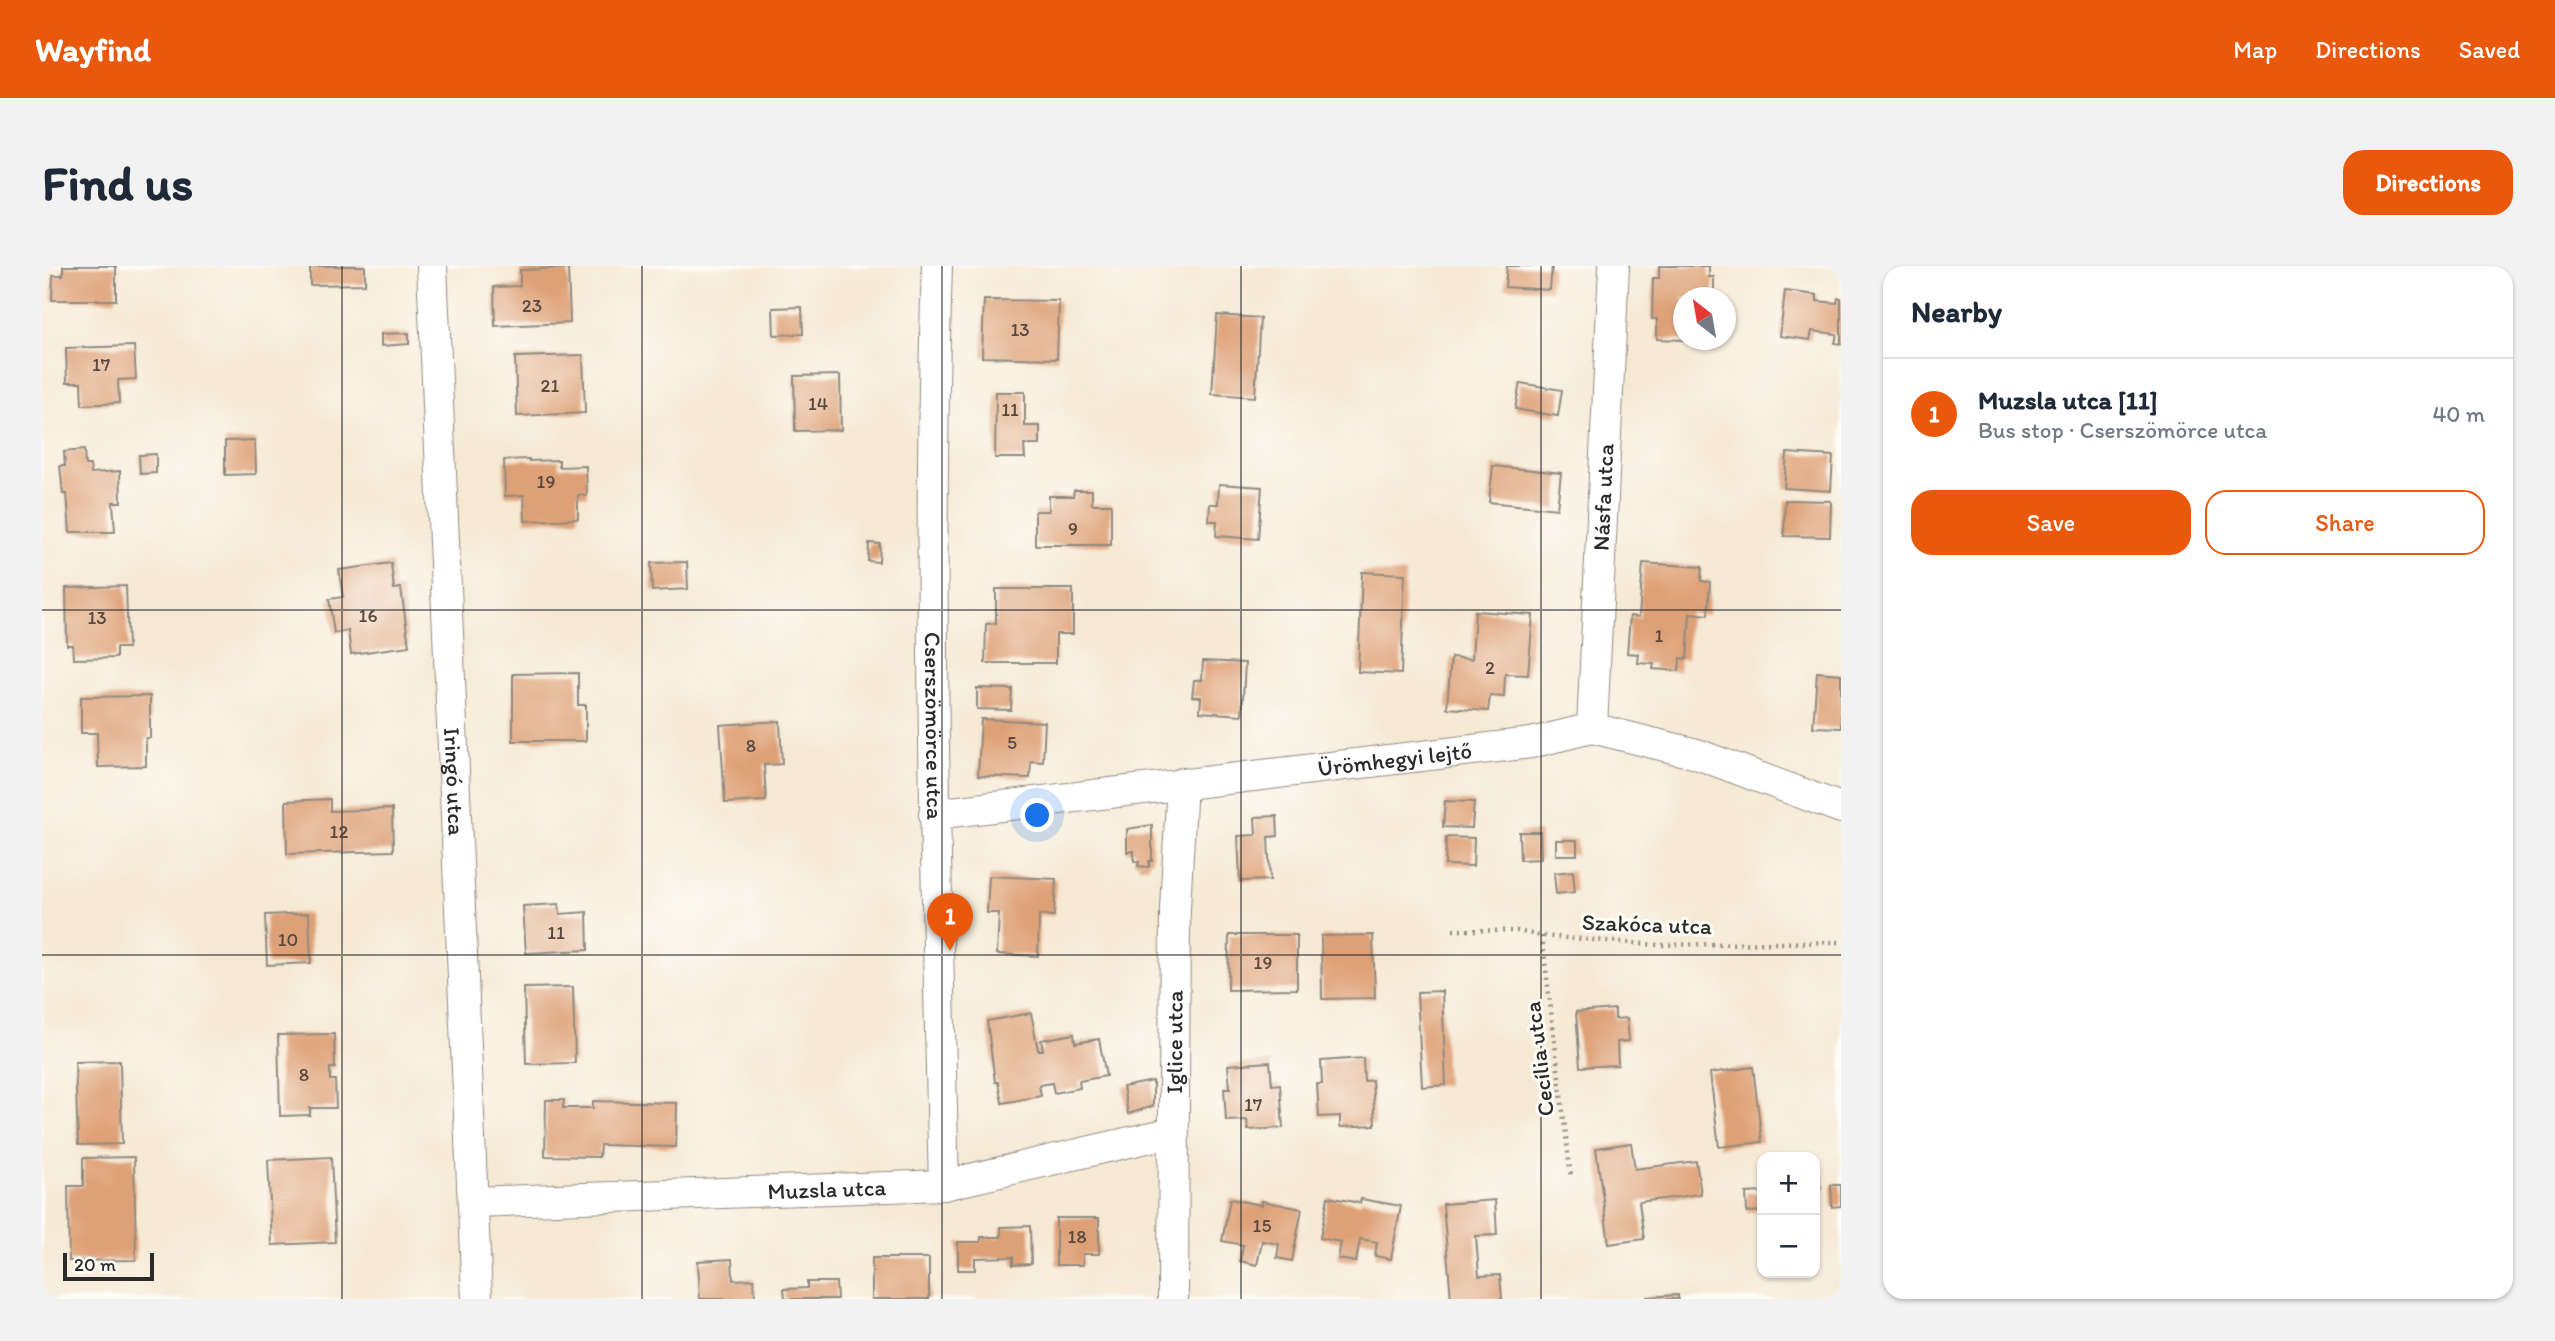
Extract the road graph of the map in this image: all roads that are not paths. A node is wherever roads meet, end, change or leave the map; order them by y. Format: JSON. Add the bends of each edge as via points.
{"nodes":[{"id":1,"x":432,"y":266,"type":"edge"},
{"id":2,"x":937,"y":266,"type":"edge"},
{"id":3,"x":1614,"y":266,"type":"edge"},
{"id":4,"x":1592,"y":728,"type":"junction"},
{"id":5,"x":1182,"y":783,"type":"junction"},
{"id":6,"x":1841,"y":808,"type":"edge"},
{"id":7,"x":934,"y":814,"type":"junction"},
{"id":8,"x":1173,"y":1132,"type":"junction"},
{"id":9,"x":944,"y":1185,"type":"junction"},
{"id":10,"x":473,"y":1202,"type":"junction"},
{"id":11,"x":477,"y":1299,"type":"edge"},
{"id":12,"x":1173,"y":1299,"type":"edge"}],
"edges":[{"from":1,"to":10,"type":"street","name":"Iringó utca"},
{"from":2,"to":7,"type":"street","name":"Cserszömörce utca"},
{"from":3,"to":4,"type":"street","name":"Násfa utca"},
{"from":4,"to":5,"type":"street","name":"Ürömhegyi lejtő","via":[[1531,743]]},
{"from":4,"to":6,"type":"street","name":"Ürömhegyi lejtő","via":[[1697,754]]},
{"from":5,"to":7,"type":"street","name":"Ürömhegyi lejtő"},
{"from":5,"to":8,"type":"street","name":"Iglice utca","via":[[1175,908]]},
{"from":7,"to":9,"type":"street","name":"Cserszömörce utca"},
{"from":8,"to":9,"type":"street","name":"Muzsla utca"},
{"from":8,"to":12,"type":"street","name":"Iglice utca"},
{"from":9,"to":10,"type":"street","name":"Muzsla utca"},
{"from":10,"to":11,"type":"street","name":"Iringó utca"}]}
